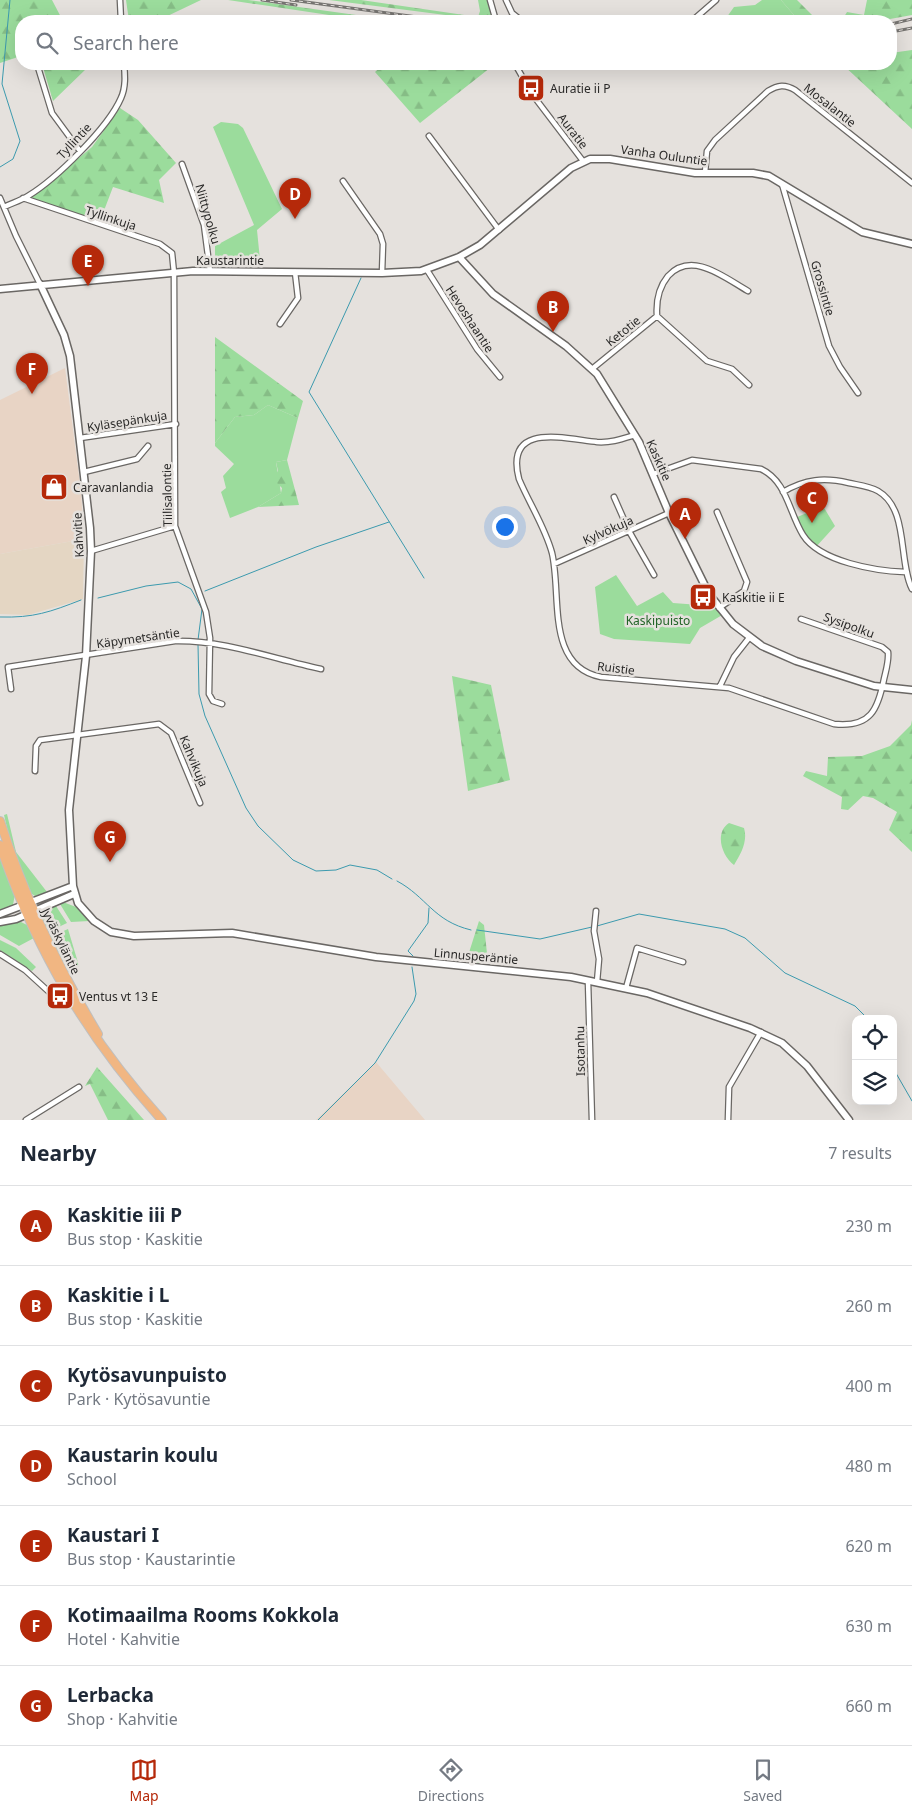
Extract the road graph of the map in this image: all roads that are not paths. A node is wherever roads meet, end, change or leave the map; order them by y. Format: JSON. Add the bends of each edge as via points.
{"nodes":[{"id":1,"x":120,"y":0,"type":"edge"},
{"id":2,"x":490,"y":0,"type":"edge"},
{"id":3,"x":506,"y":0,"type":"edge"},
{"id":4,"x":716,"y":0,"type":"edge"},
{"id":5,"x":121,"y":15,"type":"edge"},
{"id":6,"x":494,"y":15,"type":"edge"},
{"id":7,"x":514,"y":15,"type":"edge"},
{"id":8,"x":699,"y":15,"type":"edge"},
{"id":9,"x":39,"y":70,"type":"edge"},
{"id":10,"x":124,"y":70,"type":"edge"},
{"id":11,"x":518,"y":70,"type":"edge"},
{"id":12,"x":429,"y":136,"type":"dead end"},
{"id":13,"x":80,"y":151,"type":"junction"},
{"id":14,"x":583,"y":161,"type":"junction"},
{"id":15,"x":182,"y":164,"type":"dead end"},
{"id":16,"x":705,"y":173,"type":"junction"},
{"id":17,"x":343,"y":181,"type":"dead end"},
{"id":18,"x":782,"y":182,"type":"junction"},
{"id":19,"x":912,"y":183,"type":"edge"},
{"id":20,"x":0,"y":198,"type":"edge"},
{"id":21,"x":23,"y":198,"type":"junction"},
{"id":22,"x":4,"y":207,"type":"junction"},
{"id":23,"x":499,"y":230,"type":"junction"},
{"id":24,"x":912,"y":244,"type":"edge"},
{"id":25,"x":459,"y":257,"type":"junction"},
{"id":26,"x":427,"y":270,"type":"junction"},
{"id":27,"x":210,"y":271,"type":"junction"},
{"id":28,"x":295,"y":272,"type":"junction"},
{"id":29,"x":174,"y":273,"type":"junction"},
{"id":30,"x":382,"y":273,"type":"junction"},
{"id":31,"x":40,"y":284,"type":"junction"},
{"id":32,"x":0,"y":289,"type":"edge"},
{"id":33,"x":748,"y":291,"type":"dead end"},
{"id":34,"x":657,"y":316,"type":"junction"},
{"id":35,"x":280,"y":324,"type":"dead end"},
{"id":36,"x":592,"y":369,"type":"junction"},
{"id":37,"x":500,"y":377,"type":"dead end"},
{"id":38,"x":749,"y":385,"type":"dead end"},
{"id":39,"x":858,"y":393,"type":"dead end"},
{"id":40,"x":176,"y":424,"type":"junction"},
{"id":41,"x":635,"y":435,"type":"junction"},
{"id":42,"x":80,"y":438,"type":"junction"},
{"id":43,"x":148,"y":446,"type":"dead end"},
{"id":44,"x":84,"y":472,"type":"junction"},
{"id":45,"x":653,"y":474,"type":"junction"},
{"id":46,"x":783,"y":492,"type":"junction"},
{"id":47,"x":614,"y":497,"type":"dead end"},
{"id":48,"x":717,"y":512,"type":"dead end"},
{"id":49,"x":669,"y":513,"type":"junction"},
{"id":50,"x":176,"y":526,"type":"junction"},
{"id":51,"x":629,"y":531,"type":"junction"},
{"id":52,"x":91,"y":551,"type":"junction"},
{"id":53,"x":554,"y":564,"type":"junction"},
{"id":54,"x":905,"y":572,"type":"junction"},
{"id":55,"x":654,"y":575,"type":"dead end"},
{"id":56,"x":912,"y":589,"type":"edge"},
{"id":57,"x":719,"y":608,"type":"junction"},
{"id":58,"x":801,"y":619,"type":"dead end"},
{"id":59,"x":749,"y":638,"type":"junction"},
{"id":60,"x":210,"y":643,"type":"junction"},
{"id":61,"x":86,"y":656,"type":"junction"},
{"id":62,"x":321,"y":669,"type":"dead end"},
{"id":63,"x":883,"y":685,"type":"junction"},
{"id":64,"x":720,"y":686,"type":"junction"},
{"id":65,"x":11,"y":689,"type":"dead end"},
{"id":66,"x":912,"y":690,"type":"edge"},
{"id":67,"x":222,"y":704,"type":"dead end"},
{"id":68,"x":79,"y":736,"type":"junction"},
{"id":69,"x":35,"y":771,"type":"dead end"},
{"id":70,"x":200,"y":803,"type":"dead end"},
{"id":71,"x":0,"y":821,"type":"edge"},
{"id":72,"x":0,"y":845,"type":"edge"},
{"id":73,"x":73,"y":886,"type":"junction"},
{"id":74,"x":74,"y":894,"type":"junction"},
{"id":75,"x":27,"y":905,"type":"junction"},
{"id":76,"x":596,"y":911,"type":"dead end"},
{"id":77,"x":30,"y":913,"type":"junction"},
{"id":78,"x":0,"y":914,"type":"edge"},
{"id":79,"x":0,"y":922,"type":"edge"},
{"id":80,"x":0,"y":954,"type":"edge"},
{"id":81,"x":683,"y":962,"type":"dead end"},
{"id":82,"x":588,"y":981,"type":"junction"},
{"id":83,"x":597,"y":982,"type":"junction"},
{"id":84,"x":626,"y":988,"type":"junction"},
{"id":85,"x":59,"y":1002,"type":"dead end"},
{"id":86,"x":761,"y":1032,"type":"junction"},
{"id":87,"x":79,"y":1087,"type":"dead end"},
{"id":88,"x":26,"y":1120,"type":"edge"},
{"id":89,"x":162,"y":1120,"type":"edge"},
{"id":90,"x":592,"y":1120,"type":"edge"},
{"id":91,"x":728,"y":1120,"type":"edge"},
{"id":92,"x":849,"y":1120,"type":"edge"}],
"edges":[{"from":1,"to":5,"type":"street"},
{"from":2,"to":6,"type":"street"},
{"from":3,"to":7,"type":"street"},
{"from":4,"to":8,"type":"street"},
{"from":9,"to":13,"type":"street","via":[[52,113]]},
{"from":10,"to":13,"type":"street","name":"Tyllintie","via":[[125,86],[120,99],[94,137]]},
{"from":11,"to":14,"type":"street","name":"Auratie","via":[[532,94]]},
{"from":12,"to":23,"type":"street"},
{"from":13,"to":21,"type":"street","name":"Tyllintie","via":[[43,185]]},
{"from":14,"to":16,"type":"street","name":"Vanha Ouluntie","via":[[610,159]]},
{"from":14,"to":23,"type":"street","name":"Vanha Ouluntie","via":[[564,172]]},
{"from":15,"to":27,"type":"street","name":"Niittypolku","via":[[204,225]]},
{"from":16,"to":18,"type":"street","name":"Vanha Ouluntie","via":[[753,173]]},
{"from":16,"to":19,"type":"street","name":"Mosalantie","via":[[708,151],[715,140],[768,91],[785,85],[810,101]]},
{"from":17,"to":30,"type":"street","via":[[380,234]]},
{"from":18,"to":24,"type":"street","name":"Vanha Ouluntie","via":[[862,232]]},
{"from":18,"to":39,"type":"street","name":"Grossintie","via":[[829,346]]},
{"from":20,"to":22,"type":"street","name":"Kahvitie"},
{"from":21,"to":22,"type":"street","name":"Tyllintie"},
{"from":21,"to":29,"type":"street","name":"Tyllinkuja","via":[[166,247],[172,254]]},
{"from":22,"to":31,"type":"street","name":"Kahvitie"},
{"from":23,"to":25,"type":"street","name":"Vanha Ouluntie"},
{"from":25,"to":26,"type":"street","name":"Kaustarintie"},
{"from":25,"to":36,"type":"street","name":"Kaskitie","via":[[493,294],[566,346]]},
{"from":26,"to":30,"type":"street","name":"Kaustarintie"},
{"from":26,"to":37,"type":"street","name":"Hevoshaantie","via":[[477,350]]},
{"from":27,"to":28,"type":"street","name":"Kaustarintie"},
{"from":27,"to":29,"type":"street","name":"Kaustarintie"},
{"from":28,"to":30,"type":"street","name":"Kaustarintie"},
{"from":28,"to":35,"type":"street","via":[[298,298]]},
{"from":29,"to":31,"type":"street","name":"Kaustarintie"},
{"from":29,"to":40,"type":"street","name":"Tiilisalontie"},
{"from":31,"to":32,"type":"street","name":"Kaustarintie"},
{"from":31,"to":42,"type":"street","name":"Kahvitie","via":[[64,335],[70,356]]},
{"from":33,"to":34,"type":"street","name":"Ketotie","via":[[705,267],[687,265],[678,268],[664,281],[657,301]]},
{"from":34,"to":36,"type":"street","name":"Ketotie"},
{"from":34,"to":38,"type":"street","via":[[707,361],[732,369]]},
{"from":36,"to":41,"type":"street","name":"Kaskitie"},
{"from":40,"to":42,"type":"street","name":"Kyläsepänkuja"},
{"from":40,"to":50,"type":"street","name":"Tiilisalontie"},
{"from":41,"to":45,"type":"street","name":"Kaskitie"},
{"from":41,"to":53,"type":"street","name":"Ruistie","via":[[607,442],[542,436],[531,440],[522,449],[516,463],[519,479],[548,542]]},
{"from":42,"to":44,"type":"street","name":"Kahvitie"},
{"from":43,"to":44,"type":"street","via":[[132,461]]},
{"from":44,"to":52,"type":"street","name":"Kahvitie"},
{"from":45,"to":46,"type":"street","via":[[686,461],[714,461],[760,469],[774,478]]},
{"from":45,"to":49,"type":"street","name":"Kaskitie"},
{"from":46,"to":54,"type":"street","via":[[802,534],[816,548],[870,569]]},
{"from":46,"to":54,"type":"street","via":[[808,480],[819,479],[846,482],[880,492],[895,512]]},
{"from":47,"to":51,"type":"street"},
{"from":48,"to":57,"type":"street","via":[[746,582],[744,591]]},
{"from":49,"to":51,"type":"street","name":"Kylvökuja"},
{"from":49,"to":57,"type":"street","name":"Kaskitie"},
{"from":50,"to":52,"type":"street"},
{"from":50,"to":60,"type":"street","name":"Tiilisalontie","via":[[204,604]]},
{"from":51,"to":53,"type":"street","name":"Kylvökuja"},
{"from":51,"to":55,"type":"street"},
{"from":52,"to":61,"type":"street","name":"Kahvitie"},
{"from":53,"to":64,"type":"street","name":"Ruistie","via":[[563,646],[581,671],[600,677]]},
{"from":54,"to":56,"type":"street"},
{"from":57,"to":59,"type":"street","name":"Kaskitie"},
{"from":58,"to":63,"type":"street","name":"Sysipolku","via":[[886,649]]},
{"from":59,"to":63,"type":"street","name":"Kaskitie","via":[[796,661]]},
{"from":59,"to":64,"type":"street","via":[[734,657]]},
{"from":60,"to":61,"type":"street","name":"Käpymetsäntie","via":[[175,641]]},
{"from":60,"to":62,"type":"street","name":"Käpymetsäntie"},
{"from":60,"to":67,"type":"street","name":"Tiilisalontie","via":[[208,694],[213,701]]},
{"from":61,"to":65,"type":"street","name":"Käpymetsäntie","via":[[8,667]]},
{"from":61,"to":68,"type":"street","name":"Kahvitie"},
{"from":63,"to":64,"type":"street","name":"Ruistie","via":[[874,712],[856,723],[841,724]]},
{"from":63,"to":66,"type":"street","name":"Kaskitie"},
{"from":68,"to":69,"type":"street","via":[[39,741]]},
{"from":68,"to":70,"type":"street","name":"Kahvikuja","via":[[142,724],[162,725],[175,741]]},
{"from":68,"to":73,"type":"street","name":"Kahvitie","via":[[69,810]]},
{"from":71,"to":75,"type":"highway","name":"Jyväskyläntie"},
{"from":72,"to":75,"type":"highway","name":"Jyväskyläntie"},
{"from":73,"to":74,"type":"street","name":"Linnusperäntie"},
{"from":73,"to":75,"type":"street"},
{"from":74,"to":77,"type":"street"},
{"from":74,"to":82,"type":"street","name":"Linnusperäntie","via":[[83,911],[102,927],[118,934],[232,933],[376,957]]},
{"from":75,"to":77,"type":"highway","name":"Jyväskyläntie"},
{"from":75,"to":78,"type":"street"},
{"from":76,"to":83,"type":"street"},
{"from":77,"to":79,"type":"street"},
{"from":77,"to":89,"type":"highway","name":"Jyväskyläntie","via":[[48,959],[80,1016]]},
{"from":80,"to":85,"type":"street","via":[[24,970]]},
{"from":81,"to":84,"type":"street","via":[[637,948]]},
{"from":82,"to":83,"type":"street","name":"Linnusperäntie"},
{"from":82,"to":90,"type":"street","name":"Isotanhu"},
{"from":83,"to":84,"type":"street","name":"Linnusperäntie"},
{"from":84,"to":86,"type":"street","name":"Linnusperäntie"},
{"from":86,"to":91,"type":"street","via":[[729,1087]]},
{"from":86,"to":92,"type":"street","name":"Linnusperäntie","via":[[793,1051]]},
{"from":87,"to":88,"type":"street"}]}
